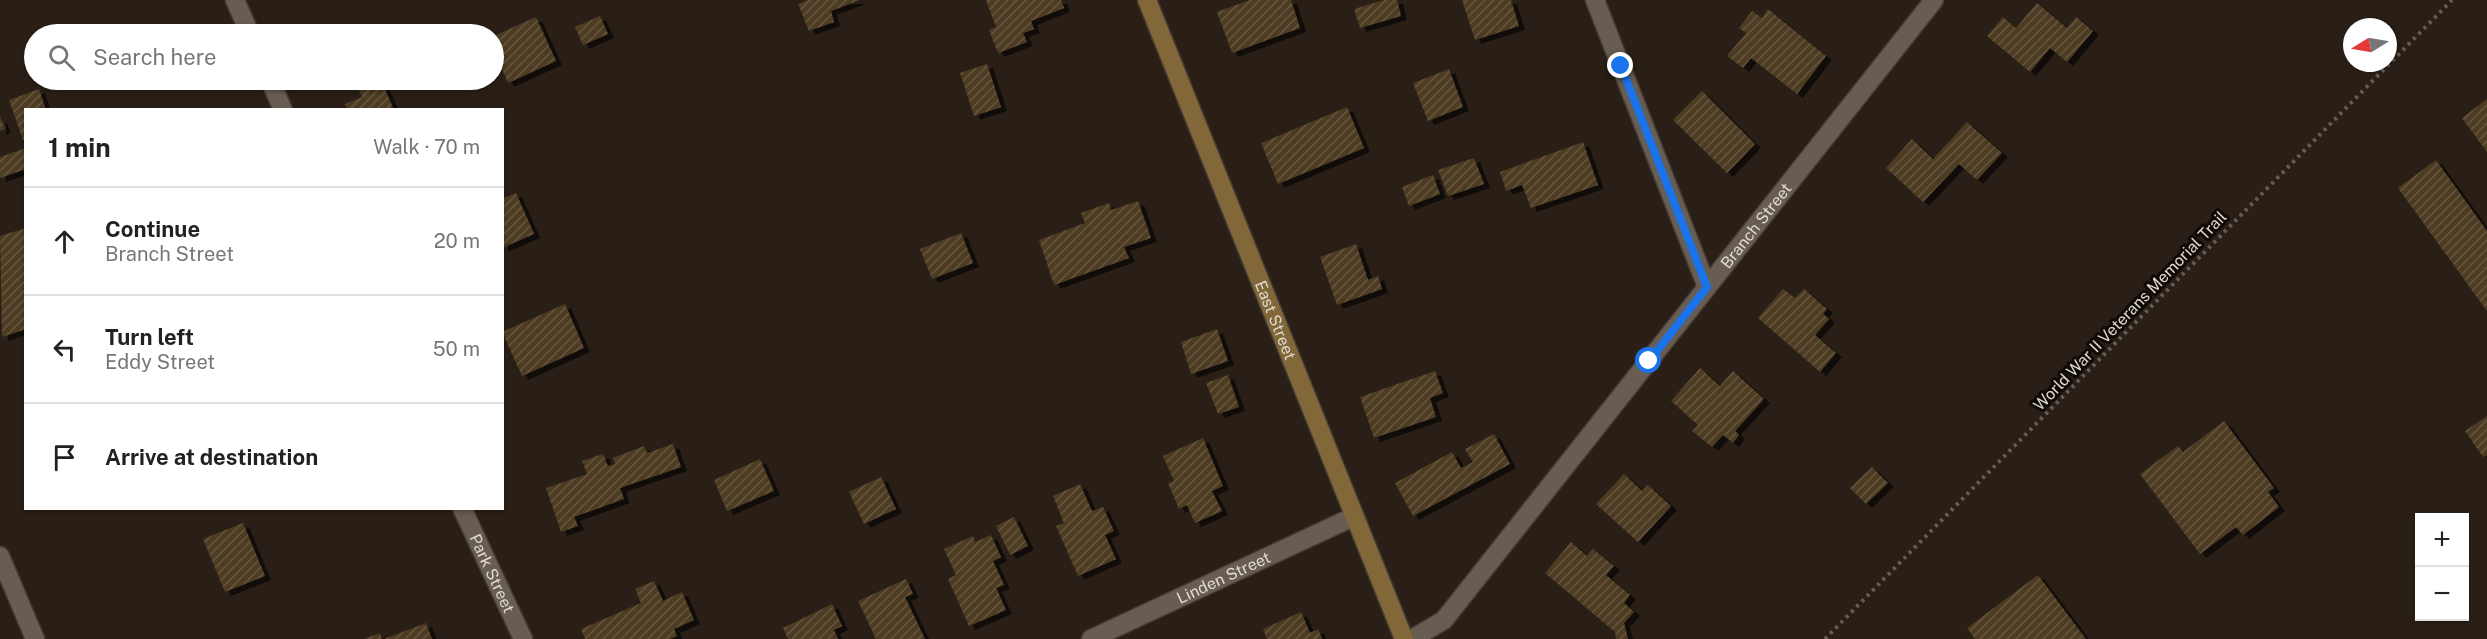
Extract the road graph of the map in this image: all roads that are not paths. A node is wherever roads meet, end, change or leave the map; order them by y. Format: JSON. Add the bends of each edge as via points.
{"nodes":[{"id":1,"x":235,"y":0,"type":"edge"},
{"id":2,"x":1147,"y":0,"type":"edge"},
{"id":3,"x":1595,"y":0,"type":"edge"},
{"id":4,"x":1934,"y":0,"type":"edge"},
{"id":5,"x":246,"y":24,"type":"edge"},
{"id":6,"x":274,"y":90,"type":"edge"},
{"id":7,"x":282,"y":108,"type":"edge"},
{"id":8,"x":1707,"y":287,"type":"junction"},
{"id":9,"x":463,"y":510,"type":"edge"},
{"id":10,"x":1353,"y":517,"type":"junction"},
{"id":11,"x":2,"y":568,"type":"edge"},
{"id":12,"x":35,"y":639,"type":"edge"},
{"id":13,"x":523,"y":639,"type":"edge"},
{"id":14,"x":1091,"y":639,"type":"edge"},
{"id":15,"x":1404,"y":639,"type":"edge"},
{"id":16,"x":1412,"y":639,"type":"edge"}],
"edges":[{"from":1,"to":5,"type":"street"},
{"from":2,"to":10,"type":"main road","name":"East Street"},
{"from":3,"to":8,"type":"street"},
{"from":4,"to":8,"type":"street","name":"Branch Street"},
{"from":6,"to":7,"type":"street"},
{"from":8,"to":16,"type":"street","name":"Branch Street","via":[[1444,620]]},
{"from":9,"to":13,"type":"street","name":"Park Street"},
{"from":10,"to":14,"type":"street","name":"Linden Street"},
{"from":10,"to":15,"type":"main road","name":"East Street"},
{"from":11,"to":12,"type":"street"}]}
